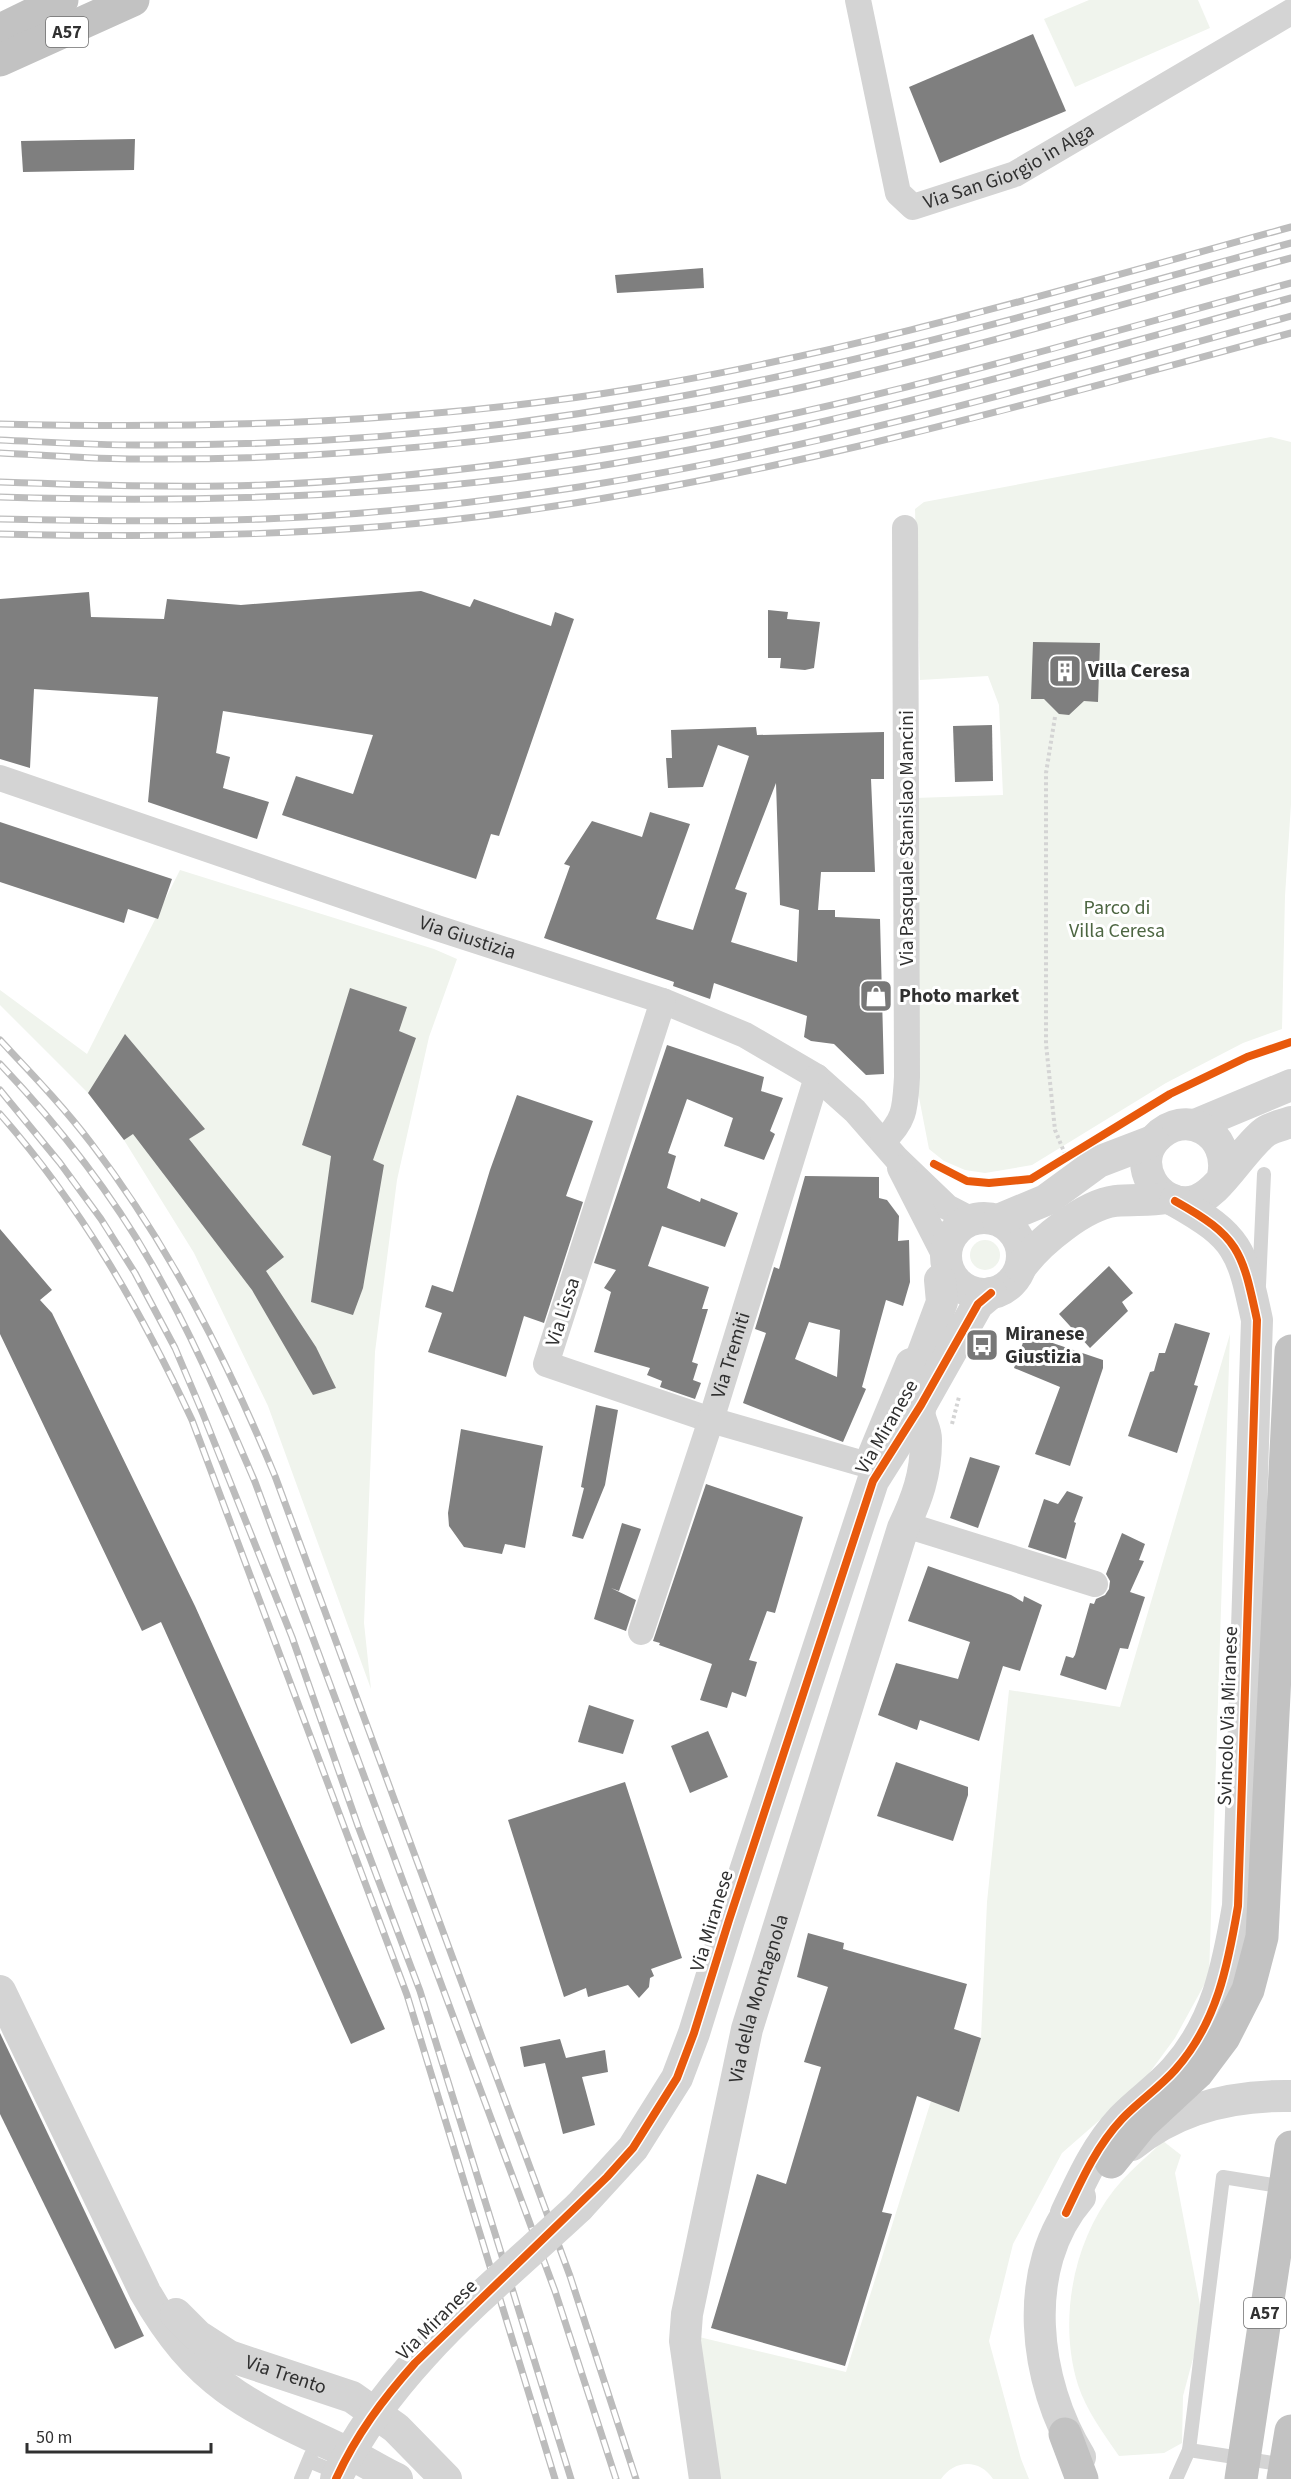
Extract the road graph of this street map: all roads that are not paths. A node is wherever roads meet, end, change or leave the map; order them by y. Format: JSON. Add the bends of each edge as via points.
{"nodes":[{"id":1,"x":62,"y":0,"type":"edge"},
{"id":2,"x":133,"y":0,"type":"edge"},
{"id":3,"x":858,"y":0,"type":"edge"},
{"id":4,"x":1291,"y":12,"type":"edge"},
{"id":5,"x":0,"y":30,"type":"edge"},
{"id":6,"x":0,"y":60,"type":"edge"},
{"id":7,"x":905,"y":528,"type":"dead end"},
{"id":8,"x":0,"y":778,"type":"edge"},
{"id":9,"x":663,"y":1001,"type":"junction"},
{"id":10,"x":817,"y":1077,"type":"junction"},
{"id":11,"x":1291,"y":1085,"type":"edge"},
{"id":12,"x":1291,"y":1122,"type":"edge"},
{"id":13,"x":1194,"y":1125,"type":"junction"},
{"id":14,"x":1153,"y":1141,"type":"junction"},
{"id":15,"x":890,"y":1150,"type":"junction"},
{"id":16,"x":1264,"y":1174,"type":"dead end"},
{"id":17,"x":1223,"y":1176,"type":"junction"},
{"id":18,"x":1171,"y":1200,"type":"junction"},
{"id":19,"x":985,"y":1220,"type":"junction"},
{"id":20,"x":1021,"y":1267,"type":"junction"},
{"id":21,"x":945,"y":1268,"type":"junction"},
{"id":22,"x":991,"y":1293,"type":"junction"},
{"id":23,"x":1257,"y":1320,"type":"junction"},
{"id":24,"x":1291,"y":1352,"type":"edge"},
{"id":25,"x":921,"y":1405,"type":"junction"},
{"id":26,"x":711,"y":1420,"type":"junction"},
{"id":27,"x":885,"y":1468,"type":"junction"},
{"id":28,"x":903,"y":1528,"type":"junction"},
{"id":29,"x":1095,"y":1584,"type":"dead end"},
{"id":30,"x":641,"y":1632,"type":"dead end"},
{"id":31,"x":0,"y":1991,"type":"edge"},
{"id":32,"x":1291,"y":2096,"type":"edge"},
{"id":33,"x":1291,"y":2147,"type":"edge"},
{"id":34,"x":1111,"y":2162,"type":"junction"},
{"id":35,"x":1291,"y":2188,"type":"edge"},
{"id":36,"x":1066,"y":2213,"type":"junction"},
{"id":37,"x":133,"y":2263,"type":"junction"},
{"id":38,"x":1291,"y":2431,"type":"edge"},
{"id":39,"x":1065,"y":2434,"type":"junction"},
{"id":40,"x":313,"y":2450,"type":"junction"},
{"id":41,"x":1189,"y":2450,"type":"junction"},
{"id":42,"x":1291,"y":2466,"type":"edge"},
{"id":43,"x":302,"y":2479,"type":"edge"},
{"id":44,"x":336,"y":2479,"type":"edge"},
{"id":45,"x":352,"y":2479,"type":"edge"},
{"id":46,"x":397,"y":2479,"type":"edge"},
{"id":47,"x":446,"y":2479,"type":"edge"},
{"id":48,"x":705,"y":2479,"type":"edge"},
{"id":49,"x":1082,"y":2479,"type":"edge"},
{"id":50,"x":1096,"y":2479,"type":"edge"},
{"id":51,"x":1176,"y":2479,"type":"edge"},
{"id":52,"x":1241,"y":2479,"type":"edge"},
{"id":53,"x":1283,"y":2479,"type":"edge"}],
"edges":[{"from":1,"to":5,"type":"highway"},
{"from":2,"to":6,"type":"highway","number":"A57"},
{"from":3,"to":4,"type":"street","name":"Via San Giorgio in Alga","via":[[898,193],[914,207],[1014,174]]},
{"from":7,"to":15,"type":"street","name":"Via Pasquale Stanislao Mancini","via":[[907,1077],[903,1117]]},
{"from":8,"to":9,"type":"street","name":"Via Giustizia"},
{"from":9,"to":10,"type":"street","name":"Via Giustizia","via":[[745,1035]]},
{"from":9,"to":26,"type":"street","name":"Via Lissa","via":[[546,1364]]},
{"from":10,"to":15,"type":"street","name":"Via Giustizia"},
{"from":10,"to":26,"type":"street","name":"Via Tremiti"},
{"from":11,"to":13,"type":"street"},
{"from":12,"to":17,"type":"street","via":[[1266,1132]]},
{"from":13,"to":14,"type":"street","via":[[1172,1127]]},
{"from":13,"to":17,"type":"street","via":[[1211,1133],[1222,1149]]},
{"from":14,"to":18,"type":"street","via":[[1146,1158],[1148,1175],[1157,1191]]},
{"from":14,"to":19,"type":"street","via":[[1098,1162],[1046,1200]]},
{"from":15,"to":19,"type":"street","name":"Via Giustizia","via":[[947,1207]]},
{"from":15,"to":21,"type":"street","name":"Via Giustizia"},
{"from":16,"to":23,"type":"lane"},
{"from":17,"to":18,"type":"street","via":[[1217,1187],[1198,1201]]},
{"from":18,"to":20,"type":"street","via":[[1113,1202],[1092,1209],[1031,1252]]},
{"from":18,"to":23,"type":"street","name":"Svincolo Via Miranese","via":[[1211,1222],[1231,1242],[1246,1269]]},
{"from":19,"to":20,"type":"street","via":[[1017,1235]]},
{"from":19,"to":21,"type":"street","via":[[953,1235]]},
{"from":20,"to":22,"type":"street","via":[[1007,1286]]},
{"from":21,"to":22,"type":"street","via":[[972,1292]]},
{"from":21,"to":27,"type":"street","name":"Via Miranese","via":[[871,1461]]},
{"from":22,"to":25,"type":"street","name":"Via Miranese","via":[[978,1304]]},
{"from":23,"to":36,"type":"street","name":"Svincolo Via Miranese","via":[[1238,1906],[1229,1963],[1221,1992],[1176,2069],[1122,2120],[1091,2159]]},
{"from":24,"to":34,"type":"highway","via":[[1262,1936],[1248,1990],[1224,2037],[1197,2073],[1141,2125]]},
{"from":25,"to":27,"type":"street","name":"Via Miranese"},
{"from":25,"to":28,"type":"street","via":[[918,1416],[926,1440],[922,1486]]},
{"from":26,"to":27,"type":"street","name":"Via Lissa"},
{"from":26,"to":30,"type":"street","name":"Via Tremiti"},
{"from":27,"to":28,"type":"street"},
{"from":27,"to":44,"type":"street","name":"Via Miranese","bridge":true,"via":[[677,2078],[633,2148],[386,2396],[359,2434]]},
{"from":28,"to":29,"type":"street","via":[[919,1529]]},
{"from":28,"to":48,"type":"street","name":"Via della Montagnola","via":[[747,2029],[728,2110],[685,2328]]},
{"from":31,"to":37,"type":"street","name":"Via Trento"},
{"from":32,"to":34,"type":"street","via":[[1261,2095],[1223,2101],[1182,2114],[1145,2135]]},
{"from":33,"to":52,"type":"highway","number":"A57","bridge":true},
{"from":34,"to":36,"type":"street"},
{"from":35,"to":41,"type":"lane","via":[[1223,2176]]},
{"from":36,"to":39,"type":"street","name":"Svincolo Via Miranese","via":[[1051,2250],[1041,2322],[1045,2370]]},
{"from":37,"to":40,"type":"street","name":"Via Trento","via":[[160,2319],[184,2350],[241,2401]]},
{"from":37,"to":47,"type":"street","name":"Via Trento","via":[[198,2336],[229,2356],[352,2397],[396,2428]]},
{"from":38,"to":53,"type":"highway","bridge":true},
{"from":39,"to":49,"type":"highway"},
{"from":39,"to":50,"type":"street","name":"Svincolo Via Miranese"},
{"from":40,"to":43,"type":"lane"},
{"from":40,"to":45,"type":"lane"},
{"from":40,"to":46,"type":"street","name":"Via Trento"},
{"from":41,"to":42,"type":"lane"},
{"from":41,"to":51,"type":"lane"}]}
